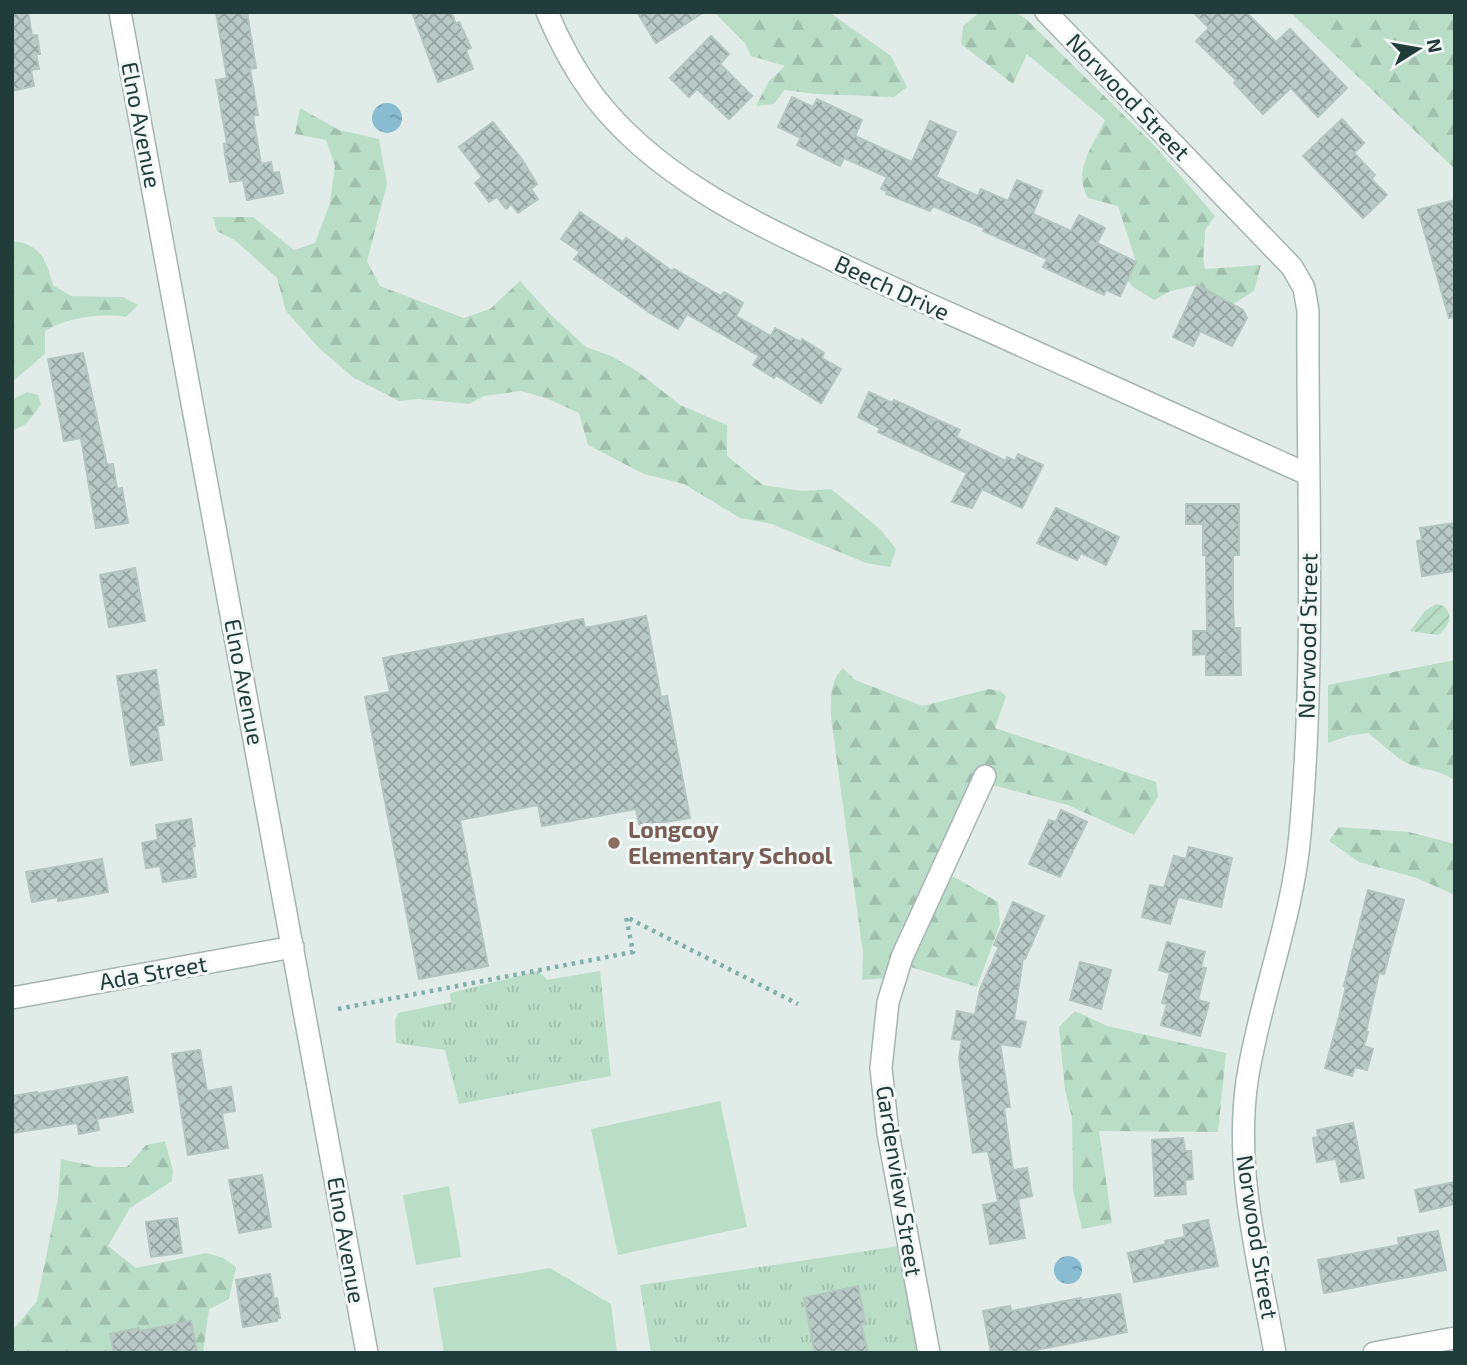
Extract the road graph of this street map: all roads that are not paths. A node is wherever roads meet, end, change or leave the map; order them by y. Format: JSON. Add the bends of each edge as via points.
{"nodes":[{"id":1,"x":120,"y":12,"type":"edge"},
{"id":2,"x":547,"y":12,"type":"edge"},
{"id":3,"x":1046,"y":12,"type":"edge"},
{"id":4,"x":1307,"y":474,"type":"junction"},
{"id":5,"x":985,"y":776,"type":"dead end"},
{"id":6,"x":293,"y":947,"type":"junction"},
{"id":7,"x":12,"y":998,"type":"edge"},
{"id":8,"x":1455,"y":1338,"type":"edge"},
{"id":9,"x":367,"y":1353,"type":"edge"},
{"id":10,"x":929,"y":1353,"type":"edge"},
{"id":11,"x":1275,"y":1353,"type":"edge"},
{"id":12,"x":1374,"y":1353,"type":"edge"}],
"edges":[{"from":1,"to":6,"type":"street","name":"Elno Avenue"},
{"from":2,"to":4,"type":"street","name":"Beech Drive","via":[[561,47],[593,96],[630,135],[722,204],[900,292]]},
{"from":3,"to":4,"type":"street","name":"Norwood Street","via":[[1292,267],[1304,288],[1308,311]]},
{"from":4,"to":11,"type":"street","name":"Norwood Street","via":[[1309,652],[1300,834],[1295,878],[1252,1057],[1242,1137],[1247,1195]]},
{"from":5,"to":10,"type":"street","name":"Gardenview Street","via":[[902,957],[888,1002],[881,1068],[888,1133]]},
{"from":6,"to":7,"type":"street","name":"Ada Street"},
{"from":6,"to":9,"type":"street","name":"Elno Avenue"},
{"from":8,"to":12,"type":"street"}]}
